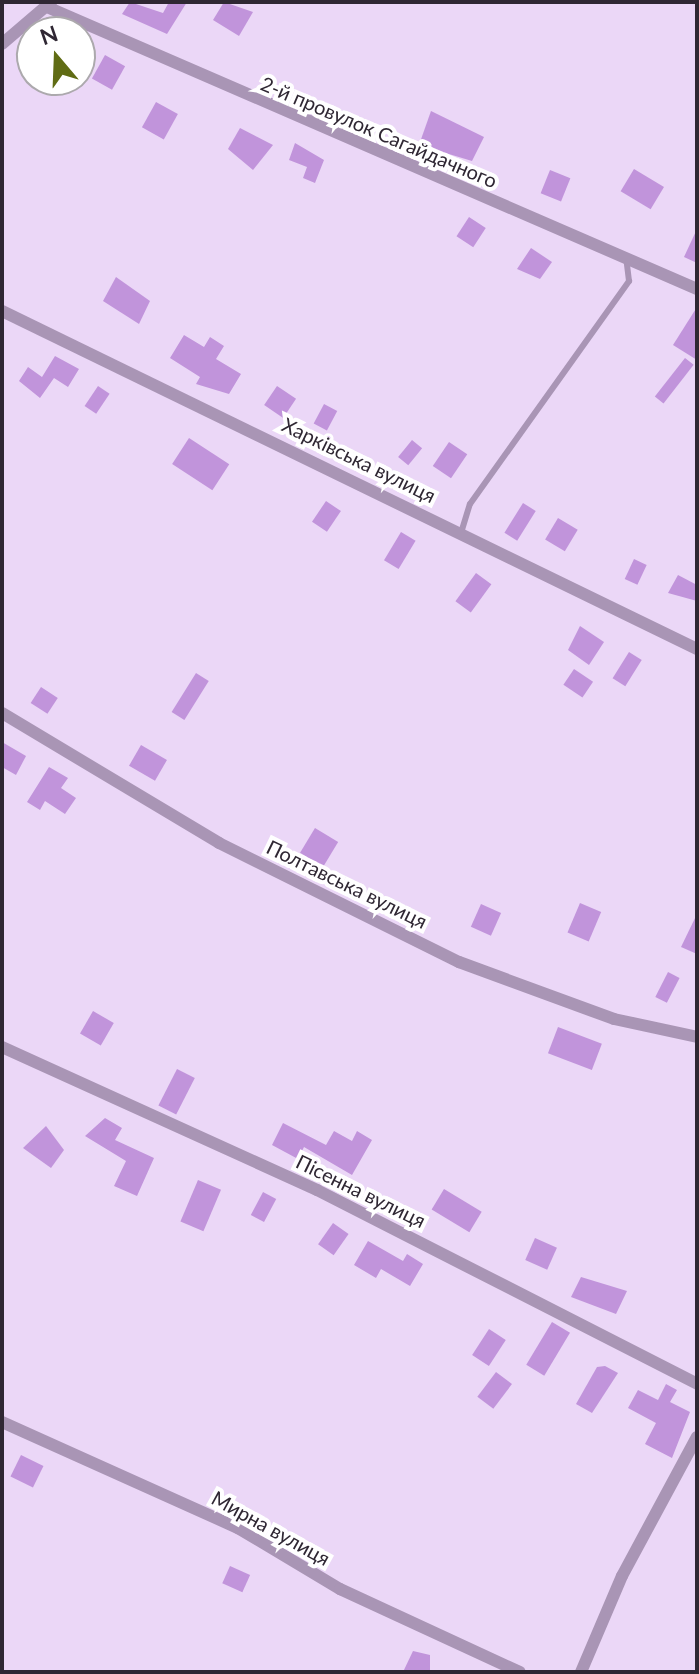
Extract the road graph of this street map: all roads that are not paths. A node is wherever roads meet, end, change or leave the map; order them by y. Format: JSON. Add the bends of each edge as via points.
{"nodes":[{"id":1,"x":49,"y":4,"type":"edge"},
{"id":2,"x":2,"y":44,"type":"edge"},
{"id":3,"x":626,"y":258,"type":"junction"},
{"id":4,"x":697,"y":289,"type":"edge"},
{"id":5,"x":2,"y":311,"type":"edge"},
{"id":6,"x":461,"y":533,"type":"junction"},
{"id":7,"x":697,"y":649,"type":"edge"},
{"id":8,"x":2,"y":713,"type":"edge"},
{"id":9,"x":697,"y":1037,"type":"edge"},
{"id":10,"x":2,"y":1047,"type":"edge"},
{"id":11,"x":697,"y":1384,"type":"edge"},
{"id":12,"x":2,"y":1422,"type":"edge"},
{"id":13,"x":697,"y":1437,"type":"edge"},
{"id":14,"x":520,"y":1672,"type":"edge"},
{"id":15,"x":581,"y":1672,"type":"edge"}],
"edges":[{"from":1,"to":2,"type":"street"},
{"from":1,"to":3,"type":"street","name":"2-й провулок Сагайдачного"},
{"from":3,"to":4,"type":"street","name":"2-й провулок Сагайдачного"},
{"from":3,"to":6,"type":"lane","via":[[629,281],[470,504]]},
{"from":5,"to":6,"type":"street","name":"Харківська вулиця"},
{"from":6,"to":7,"type":"street","name":"Харківська вулиця"},
{"from":8,"to":9,"type":"street","name":"Полтавська вулиця","via":[[219,843],[459,962],[614,1019]]},
{"from":10,"to":11,"type":"street","name":"Пісенна вулиця","via":[[317,1190]]},
{"from":12,"to":14,"type":"street","name":"Мирна вулиця","via":[[238,1528],[340,1589]]},
{"from":13,"to":15,"type":"street"}]}
